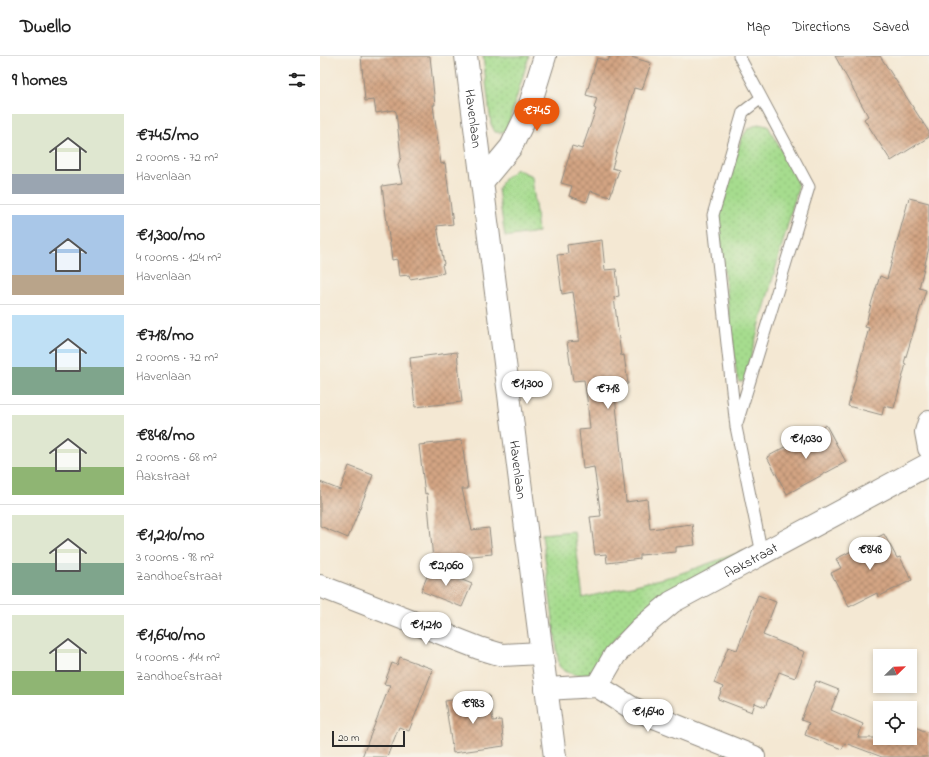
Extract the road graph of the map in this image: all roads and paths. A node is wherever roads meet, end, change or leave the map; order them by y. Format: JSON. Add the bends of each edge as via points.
{"nodes":[{"id":1,"x":466,"y":56,"type":"edge"},
{"id":2,"x":544,"y":56,"type":"edge"},
{"id":3,"x":739,"y":56,"type":"edge"},
{"id":4,"x":761,"y":98,"type":"junction"},
{"id":5,"x":482,"y":182,"type":"junction"},
{"id":6,"x":929,"y":422,"type":"edge"},
{"id":7,"x":736,"y":427,"type":"junction"},
{"id":8,"x":929,"y":448,"type":"edge"},
{"id":9,"x":929,"y":464,"type":"edge"},
{"id":10,"x":762,"y":554,"type":"junction"},
{"id":11,"x":321,"y":589,"type":"edge"},
{"id":12,"x":541,"y":654,"type":"junction"},
{"id":13,"x":597,"y":686,"type":"junction"},
{"id":14,"x":546,"y":689,"type":"junction"},
{"id":15,"x":555,"y":757,"type":"edge"},
{"id":16,"x":754,"y":757,"type":"edge"}],
"edges":[{"from":1,"to":5,"type":"street","name":"Havenlaan"},
{"from":2,"to":5,"type":"street","name":"Havenlaan","via":[[527,114],[511,147]]},
{"from":3,"to":4,"type":"lane"},
{"from":4,"to":7,"type":"lane","via":[[743,112],[713,215]]},
{"from":4,"to":7,"type":"lane","via":[[809,187]]},
{"from":5,"to":12,"type":"street","name":"Havenlaan"},
{"from":6,"to":8,"type":"street","via":[[926,432]]},
{"from":7,"to":10,"type":"lane"},
{"from":9,"to":10,"type":"street","name":"Aakstraat"},
{"from":10,"to":13,"type":"street","name":"Aakstraat","via":[[672,602],[639,630],[616,655]]},
{"from":11,"to":12,"type":"street","via":[[502,656]]},
{"from":12,"to":14,"type":"street","name":"Havenlaan"},
{"from":13,"to":14,"type":"street"},
{"from":13,"to":16,"type":"street","via":[[632,708]]},
{"from":14,"to":15,"type":"street","name":"Havenlaan"}]}
